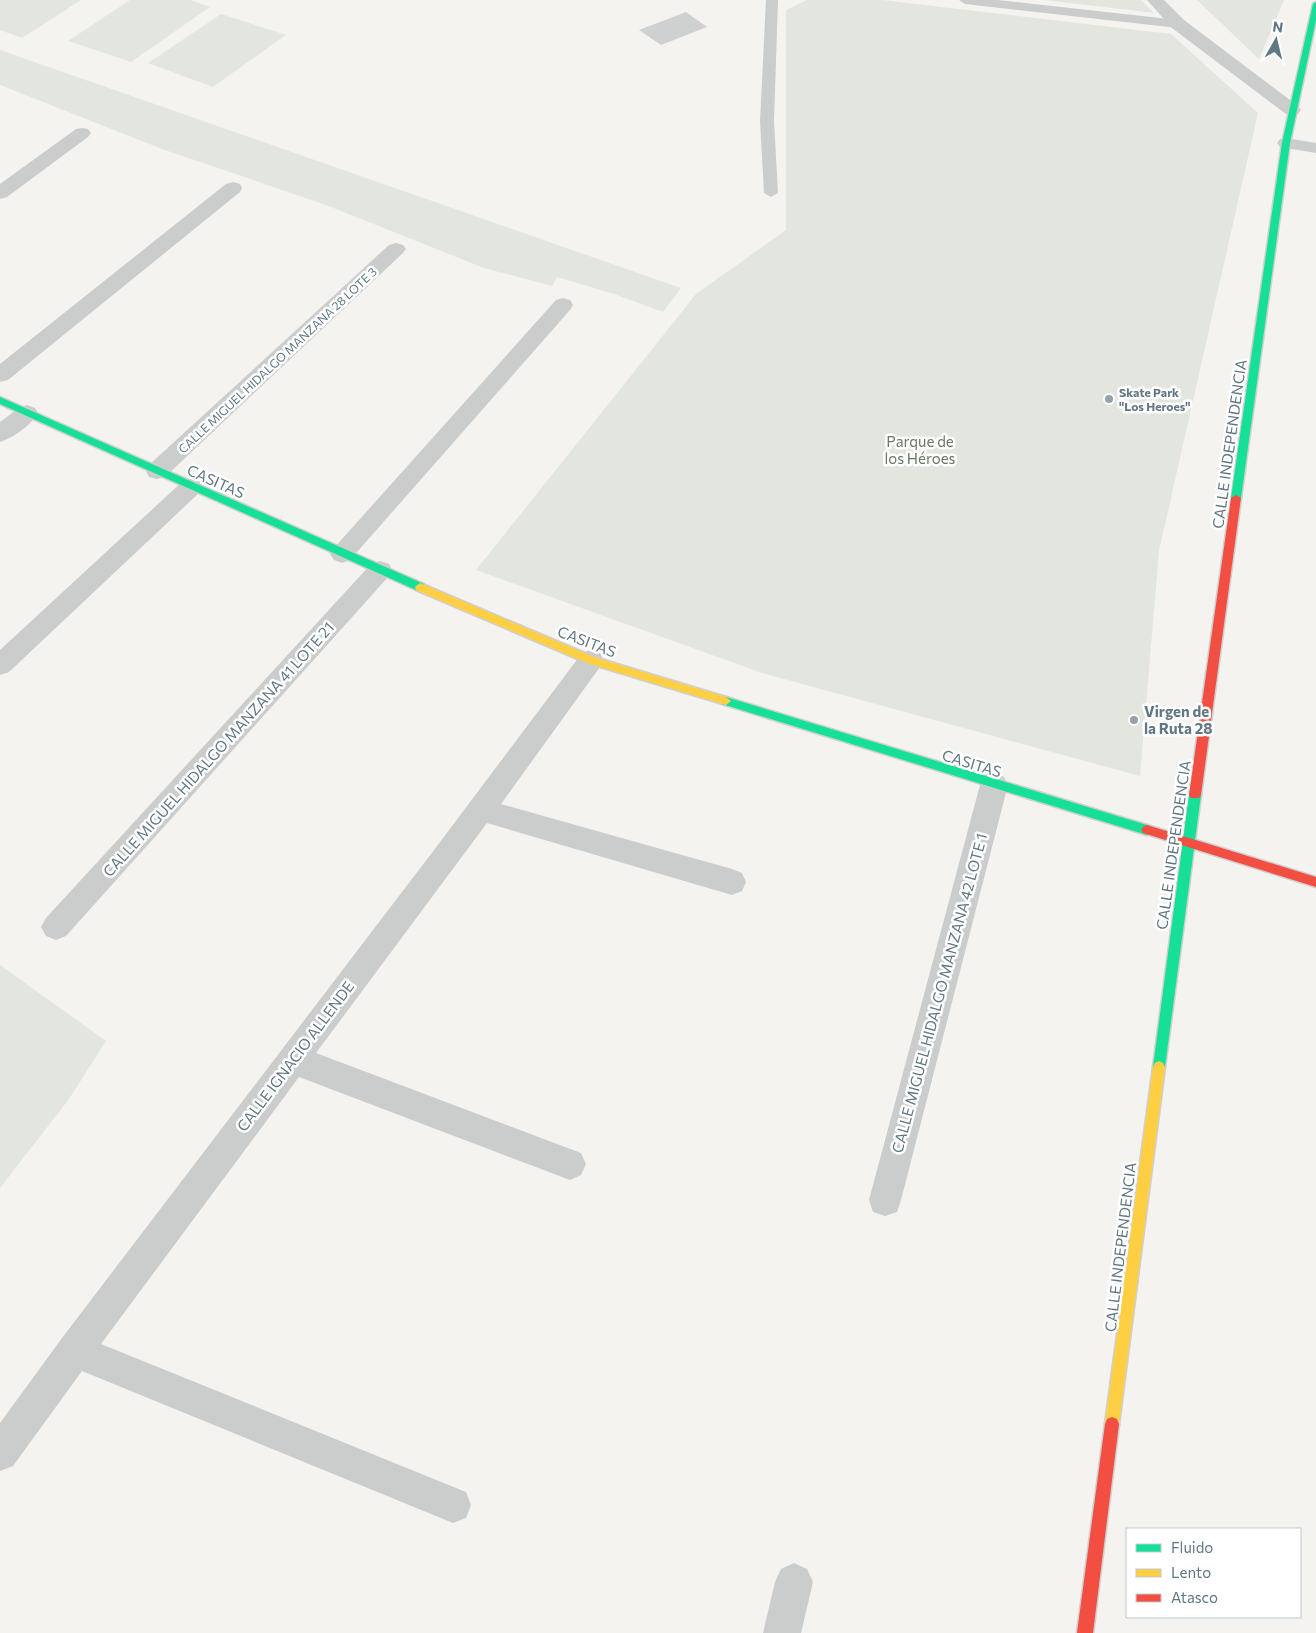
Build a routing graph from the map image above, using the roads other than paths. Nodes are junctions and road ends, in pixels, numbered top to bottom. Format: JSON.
{"nodes":[{"id":1,"x":772,"y":0,"type":"edge"},
{"id":2,"x":964,"y":0,"type":"edge"},
{"id":3,"x":1155,"y":0,"type":"edge"},
{"id":4,"x":1316,"y":4,"type":"edge"},
{"id":5,"x":1178,"y":24,"type":"junction"},
{"id":6,"x":1292,"y":110,"type":"junction"},
{"id":7,"x":82,"y":133,"type":"dead end"},
{"id":8,"x":1286,"y":143,"type":"junction"},
{"id":9,"x":1316,"y":148,"type":"edge"},
{"id":10,"x":233,"y":188,"type":"dead end"},
{"id":11,"x":0,"y":193,"type":"edge"},
{"id":12,"x":771,"y":194,"type":"dead end"},
{"id":13,"x":396,"y":249,"type":"dead end"},
{"id":14,"x":563,"y":305,"type":"dead end"},
{"id":15,"x":0,"y":374,"type":"edge"},
{"id":16,"x":0,"y":400,"type":"edge"},
{"id":17,"x":27,"y":413,"type":"junction"},
{"id":18,"x":0,"y":434,"type":"edge"},
{"id":19,"x":157,"y":471,"type":"junction"},
{"id":20,"x":191,"y":487,"type":"junction"},
{"id":21,"x":342,"y":554,"type":"junction"},
{"id":22,"x":380,"y":570,"type":"junction"},
{"id":23,"x":591,"y":660,"type":"junction"},
{"id":24,"x":0,"y":666,"type":"edge"},
{"id":25,"x":994,"y":785,"type":"junction"},
{"id":26,"x":482,"y":810,"type":"junction"},
{"id":27,"x":1188,"y":844,"type":"junction"},
{"id":28,"x":732,"y":882,"type":"dead end"},
{"id":29,"x":1316,"y":882,"type":"edge"},
{"id":30,"x":56,"y":927,"type":"dead end"},
{"id":31,"x":292,"y":1060,"type":"junction"},
{"id":32,"x":570,"y":1164,"type":"dead end"},
{"id":33,"x":884,"y":1200,"type":"dead end"},
{"id":34,"x":74,"y":1350,"type":"junction"},
{"id":35,"x":0,"y":1453,"type":"edge"},
{"id":36,"x":453,"y":1505,"type":"dead end"},
{"id":37,"x":794,"y":1582,"type":"dead end"},
{"id":38,"x":782,"y":1633,"type":"edge"},
{"id":39,"x":1085,"y":1633,"type":"edge"}],
"edges":[{"from":1,"to":12,"type":"lane"},
{"from":2,"to":5,"type":"lane"},
{"from":3,"to":5,"type":"street"},
{"from":4,"to":6,"type":"street","name":"CALLE INDEPENDENCIA"},
{"from":5,"to":6,"type":"street"},
{"from":6,"to":8,"type":"street","name":"CALLE INDEPENDENCIA"},
{"from":7,"to":11,"type":"street"},
{"from":8,"to":9,"type":"street"},
{"from":8,"to":27,"type":"street","name":"CALLE INDEPENDENCIA"},
{"from":10,"to":15,"type":"street"},
{"from":13,"to":19,"type":"street","name":"CALLE MIGUEL HIDALGO MANZANA 28 LOTE 3"},
{"from":14,"to":21,"type":"street"},
{"from":16,"to":17,"type":"street","name":"CASITAS"},
{"from":17,"to":18,"type":"street"},
{"from":17,"to":19,"type":"street","name":"CASITAS"},
{"from":19,"to":20,"type":"street","name":"CASITAS"},
{"from":20,"to":21,"type":"street","name":"CASITAS"},
{"from":20,"to":24,"type":"street"},
{"from":21,"to":22,"type":"street","name":"CASITAS"},
{"from":22,"to":23,"type":"street","name":"CASITAS"},
{"from":22,"to":30,"type":"street","name":"CALLE MIGUEL HIDALGO MANZANA 41 LOTE 21"},
{"from":23,"to":25,"type":"street","name":"CASITAS"},
{"from":23,"to":26,"type":"street","name":"CALLE IGNACIO ALLENDE"},
{"from":25,"to":27,"type":"street","name":"CASITAS"},
{"from":25,"to":33,"type":"street","name":"CALLE MIGUEL HIDALGO MANZANA 42 LOTE 1"},
{"from":26,"to":28,"type":"street"},
{"from":26,"to":31,"type":"street","name":"CALLE IGNACIO ALLENDE"},
{"from":27,"to":29,"type":"street","name":"CASITAS"},
{"from":27,"to":39,"type":"street","name":"CALLE INDEPENDENCIA"},
{"from":31,"to":32,"type":"street"},
{"from":31,"to":34,"type":"street","name":"CALLE IGNACIO ALLENDE"},
{"from":34,"to":35,"type":"street","name":"CALLE IGNACIO ALLENDE"},
{"from":34,"to":36,"type":"street"},
{"from":37,"to":38,"type":"street"}]}
